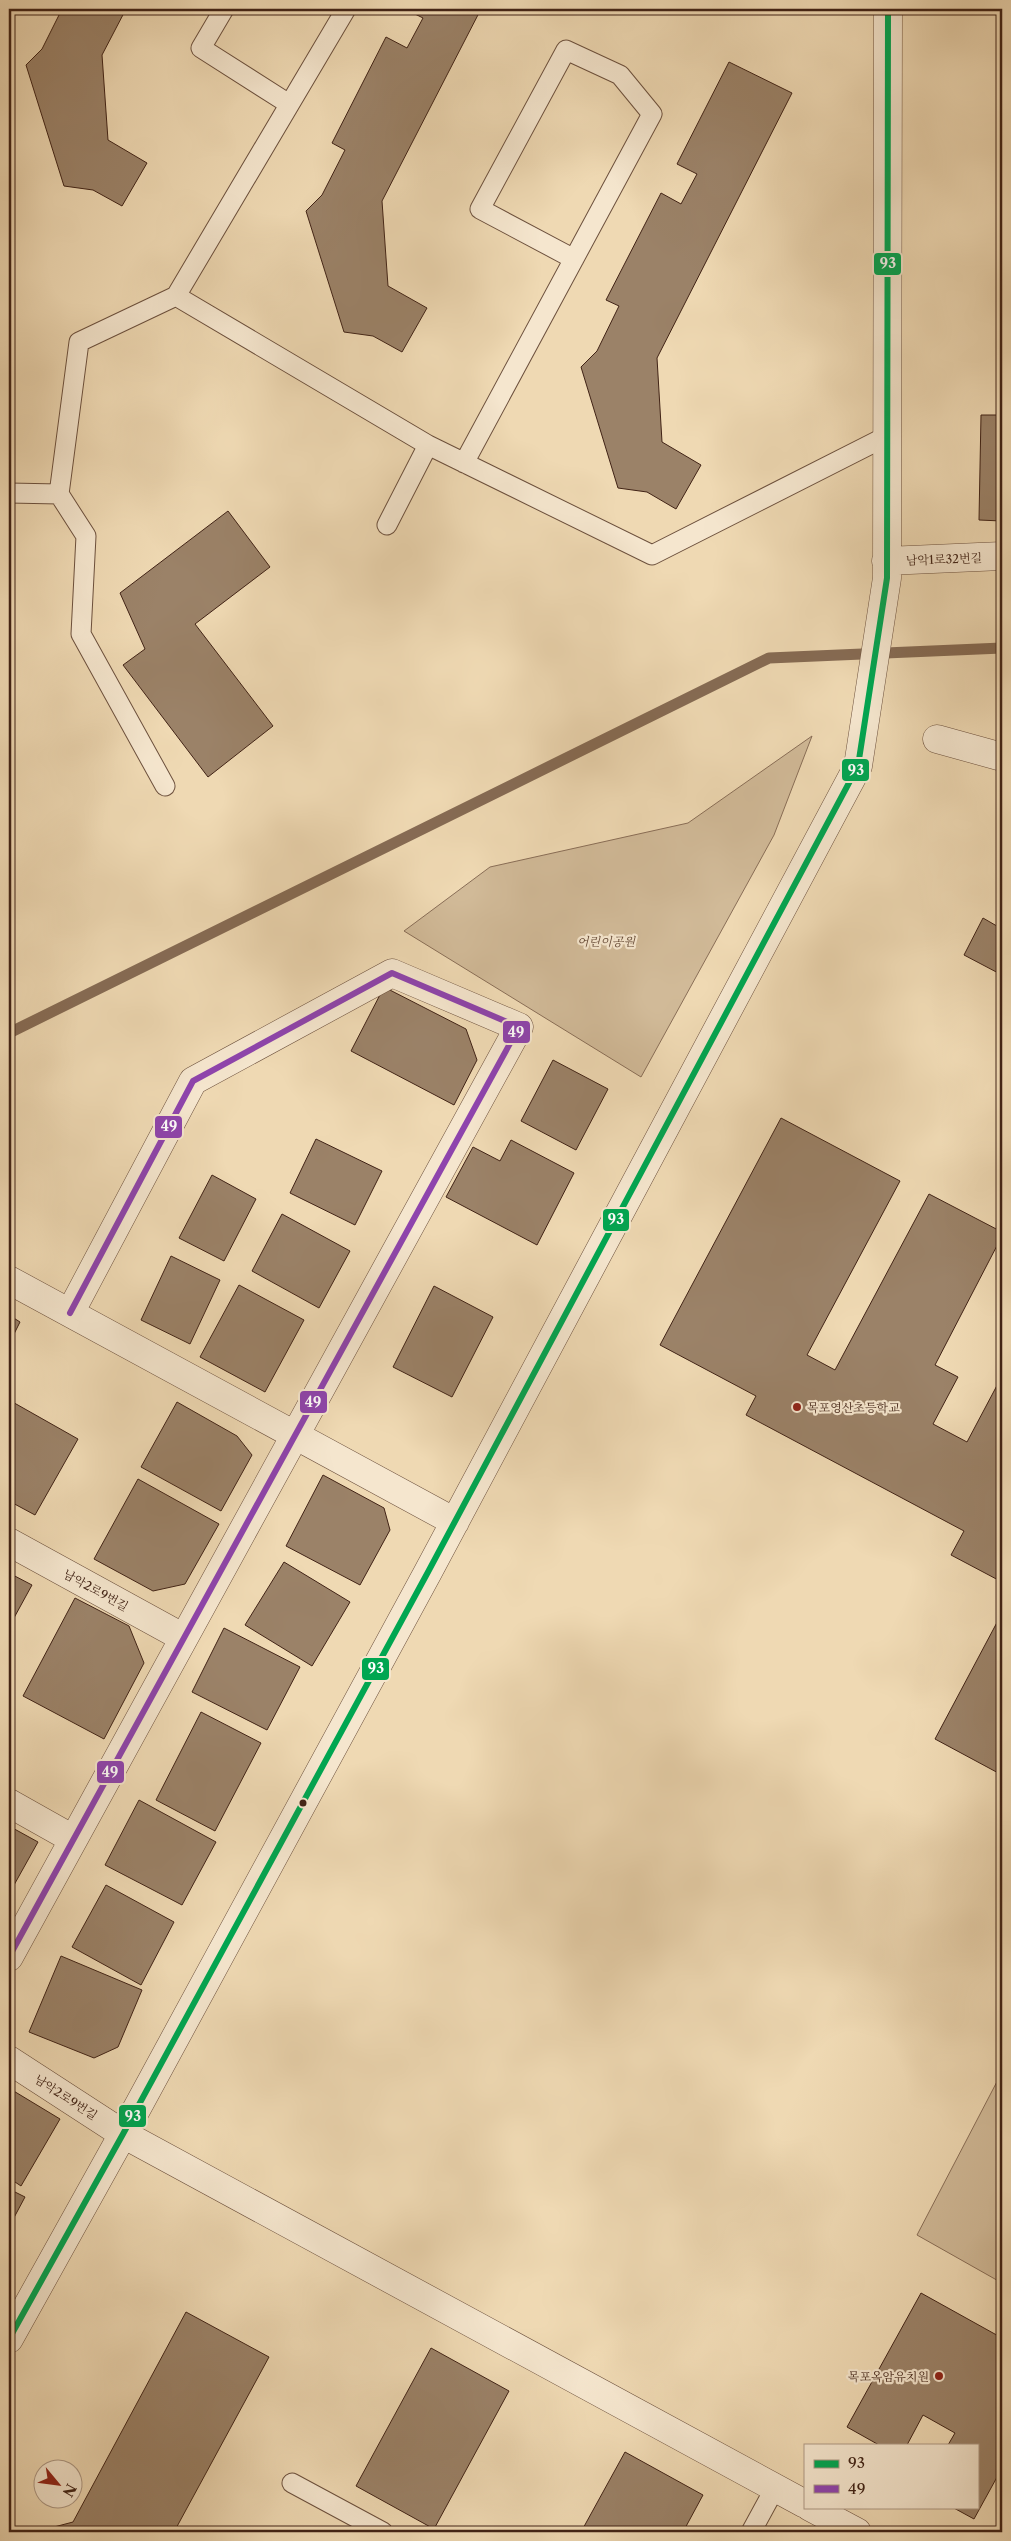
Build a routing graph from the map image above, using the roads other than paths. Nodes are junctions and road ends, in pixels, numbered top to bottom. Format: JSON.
{"nodes":[{"id":1,"x":224,"y":9,"type":"edge"},
{"id":2,"x":346,"y":9,"type":"edge"},
{"id":3,"x":888,"y":9,"type":"edge"},
{"id":4,"x":290,"y":104,"type":"junction"},
{"id":5,"x":574,"y":259,"type":"junction"},
{"id":6,"x":176,"y":296,"type":"junction"},
{"id":7,"x":887,"y":436,"type":"junction"},
{"id":8,"x":428,"y":445,"type":"junction"},
{"id":9,"x":464,"y":463,"type":"junction"},
{"id":10,"x":9,"y":493,"type":"edge"},
{"id":11,"x":59,"y":494,"type":"junction"},
{"id":12,"x":388,"y":525,"type":"dead end"},
{"id":13,"x":1002,"y":556,"type":"edge"},
{"id":14,"x":886,"y":570,"type":"junction"},
{"id":15,"x":937,"y":739,"type":"dead end"},
{"id":16,"x":1002,"y":757,"type":"edge"},
{"id":17,"x":165,"y":786,"type":"dead end"},
{"id":18,"x":9,"y":1280,"type":"edge"},
{"id":19,"x":70,"y":1314,"type":"junction"},
{"id":20,"x":295,"y":1435,"type":"junction"},
{"id":21,"x":455,"y":1522,"type":"junction"},
{"id":22,"x":9,"y":1542,"type":"edge"},
{"id":23,"x":184,"y":1638,"type":"junction"},
{"id":24,"x":9,"y":1803,"type":"edge"},
{"id":25,"x":73,"y":1839,"type":"junction"},
{"id":26,"x":9,"y":1957,"type":"edge"},
{"id":27,"x":9,"y":2060,"type":"edge"},
{"id":28,"x":123,"y":2134,"type":"junction"},
{"id":29,"x":9,"y":2339,"type":"edge"},
{"id":30,"x":292,"y":2483,"type":"dead end"},
{"id":31,"x":775,"y":2488,"type":"junction"},
{"id":32,"x":804,"y":2503,"type":"edge"},
{"id":33,"x":812,"y":2508,"type":"edge"},
{"id":34,"x":383,"y":2532,"type":"edge"},
{"id":35,"x":751,"y":2532,"type":"edge"},
{"id":36,"x":857,"y":2532,"type":"edge"}],
"edges":[{"from":1,"to":4,"type":"lane"},
{"from":2,"to":4,"type":"lane"},
{"from":3,"to":7,"type":"street"},
{"from":4,"to":6,"type":"lane"},
{"from":5,"to":5,"type":"lane"},
{"from":5,"to":9,"type":"lane"},
{"from":6,"to":8,"type":"lane"},
{"from":6,"to":11,"type":"lane"},
{"from":7,"to":9,"type":"lane"},
{"from":7,"to":14,"type":"street"},
{"from":8,"to":9,"type":"lane"},
{"from":8,"to":12,"type":"lane"},
{"from":10,"to":11,"type":"lane"},
{"from":11,"to":17,"type":"lane"},
{"from":13,"to":14,"type":"street","name":"남악1로32번길"},
{"from":14,"to":21,"type":"street"},
{"from":15,"to":16,"type":"street"},
{"from":18,"to":19,"type":"street"},
{"from":19,"to":20,"type":"street"},
{"from":19,"to":20,"type":"street"},
{"from":20,"to":21,"type":"street"},
{"from":20,"to":23,"type":"street"},
{"from":21,"to":28,"type":"street"},
{"from":22,"to":23,"type":"street","name":"남악2로9번길"},
{"from":23,"to":25,"type":"street"},
{"from":24,"to":25,"type":"street"},
{"from":25,"to":26,"type":"street"},
{"from":27,"to":28,"type":"street","name":"남악2로9번길"},
{"from":28,"to":29,"type":"street"},
{"from":28,"to":31,"type":"street","name":"남악2로9번길"},
{"from":30,"to":34,"type":"lane"},
{"from":31,"to":32,"type":"street","name":"남악2로9번길"},
{"from":31,"to":35,"type":"lane"},
{"from":33,"to":36,"type":"street"}]}
